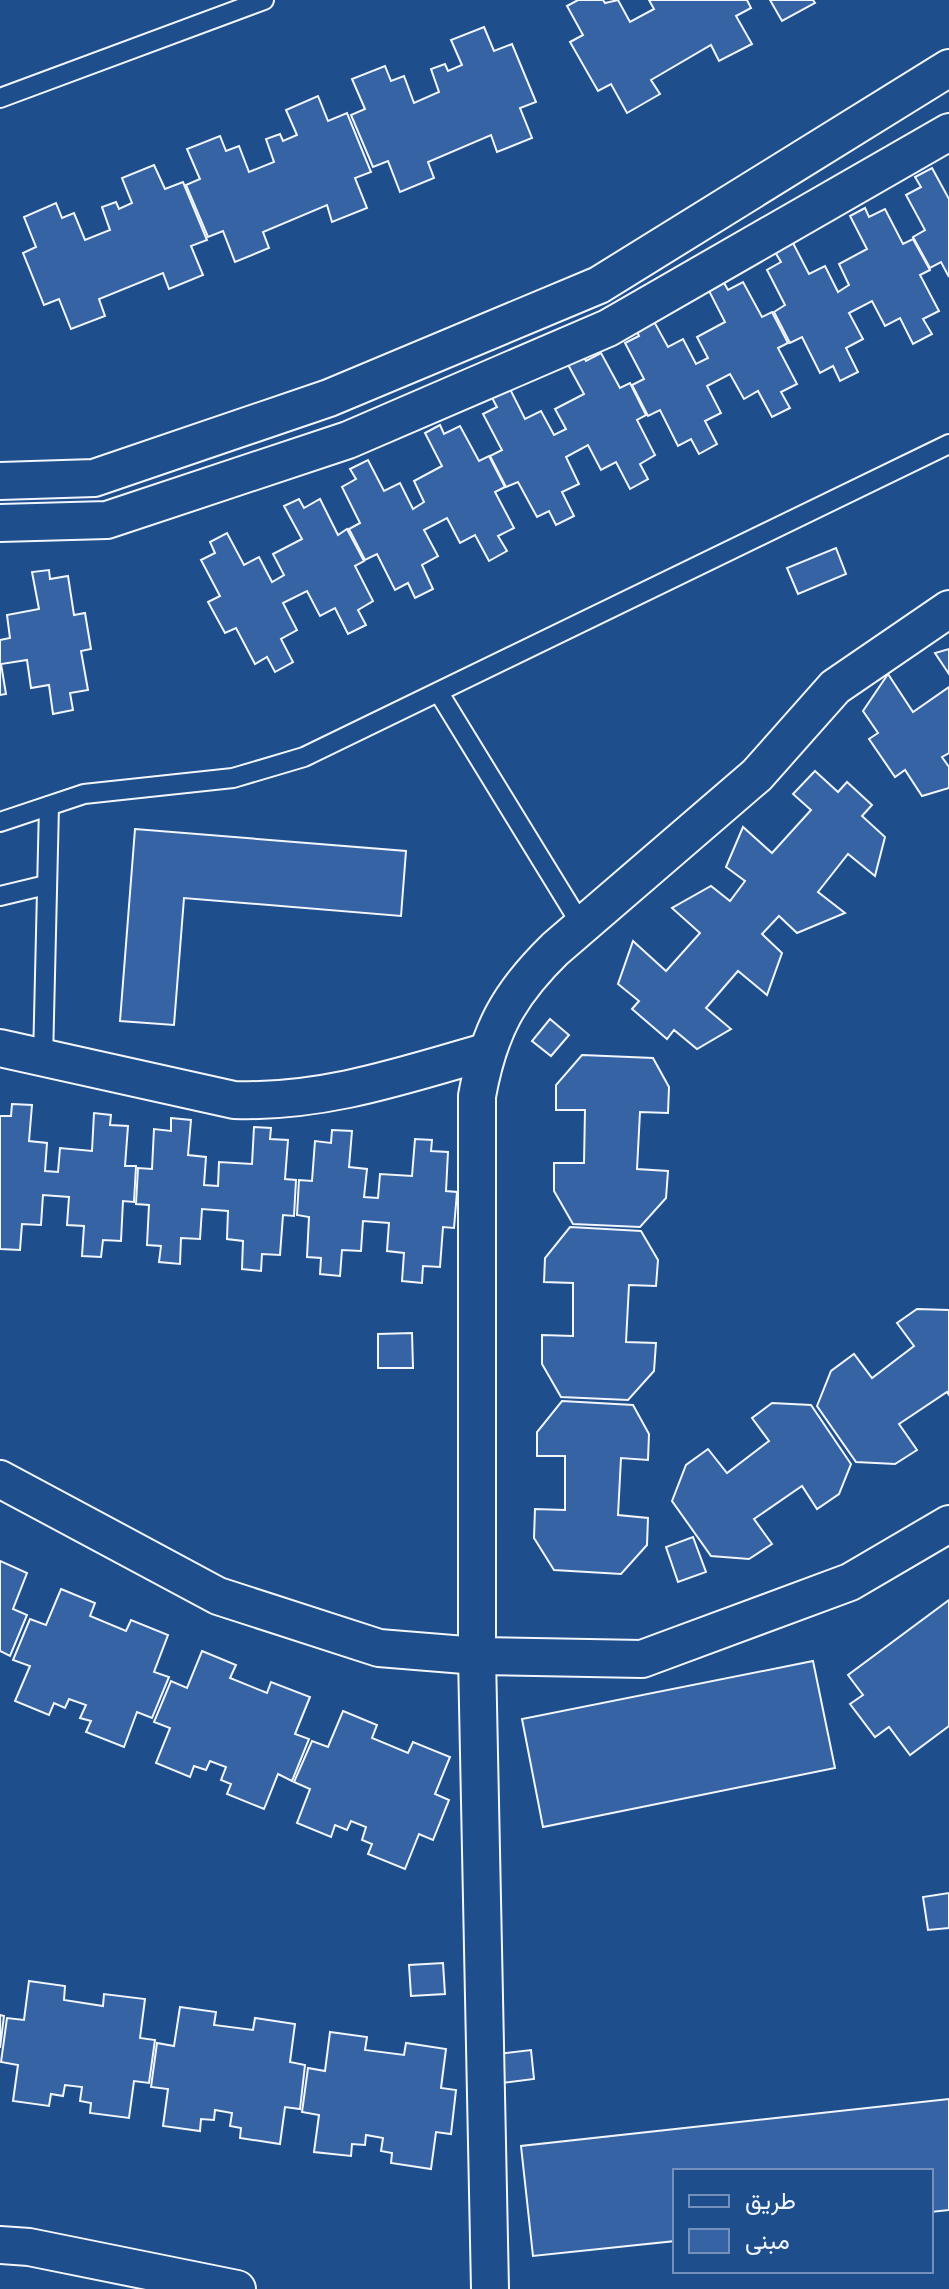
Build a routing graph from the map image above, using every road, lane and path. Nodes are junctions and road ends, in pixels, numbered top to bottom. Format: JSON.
{"nodes":[{"id":1,"x":264,"y":0,"type":"edge"},
{"id":2,"x":949,"y":68,"type":"edge"},
{"id":3,"x":0,"y":98,"type":"edge"},
{"id":4,"x":949,"y":132,"type":"edge"},
{"id":5,"x":949,"y":444,"type":"edge"},
{"id":6,"x":0,"y":481,"type":"edge"},
{"id":7,"x":0,"y":523,"type":"edge"},
{"id":8,"x":949,"y":609,"type":"edge"},
{"id":9,"x":439,"y":693,"type":"junction"},
{"id":10,"x":49,"y":806,"type":"junction"},
{"id":11,"x":0,"y":822,"type":"edge"},
{"id":12,"x":46,"y":885,"type":"junction"},
{"id":13,"x":0,"y":896,"type":"edge"},
{"id":14,"x":582,"y":926,"type":"junction"},
{"id":15,"x":0,"y":1048,"type":"edge"},
{"id":16,"x":485,"y":1052,"type":"junction"},
{"id":17,"x":43,"y":1060,"type":"junction"},
{"id":18,"x":0,"y":1479,"type":"edge"},
{"id":19,"x":949,"y":1524,"type":"edge"},
{"id":20,"x":477,"y":1656,"type":"junction"},
{"id":21,"x":0,"y":2245,"type":"edge"},
{"id":22,"x":237,"y":2289,"type":"edge"},
{"id":23,"x":490,"y":2289,"type":"edge"}],
"edges":[{"from":1,"to":3,"type":"lane"},
{"from":2,"to":6,"type":"street"},
{"from":4,"to":7,"type":"street"},
{"from":5,"to":9,"type":"lane"},
{"from":8,"to":14,"type":"street"},
{"from":9,"to":10,"type":"lane"},
{"from":9,"to":14,"type":"lane"},
{"from":10,"to":11,"type":"lane"},
{"from":10,"to":12,"type":"lane"},
{"from":12,"to":13,"type":"lane"},
{"from":12,"to":17,"type":"lane"},
{"from":14,"to":16,"type":"street"},
{"from":15,"to":17,"type":"street"},
{"from":16,"to":17,"type":"street"},
{"from":16,"to":20,"type":"street"},
{"from":18,"to":20,"type":"street"},
{"from":19,"to":20,"type":"street"},
{"from":20,"to":23,"type":"street"},
{"from":21,"to":22,"type":"street"}]}
